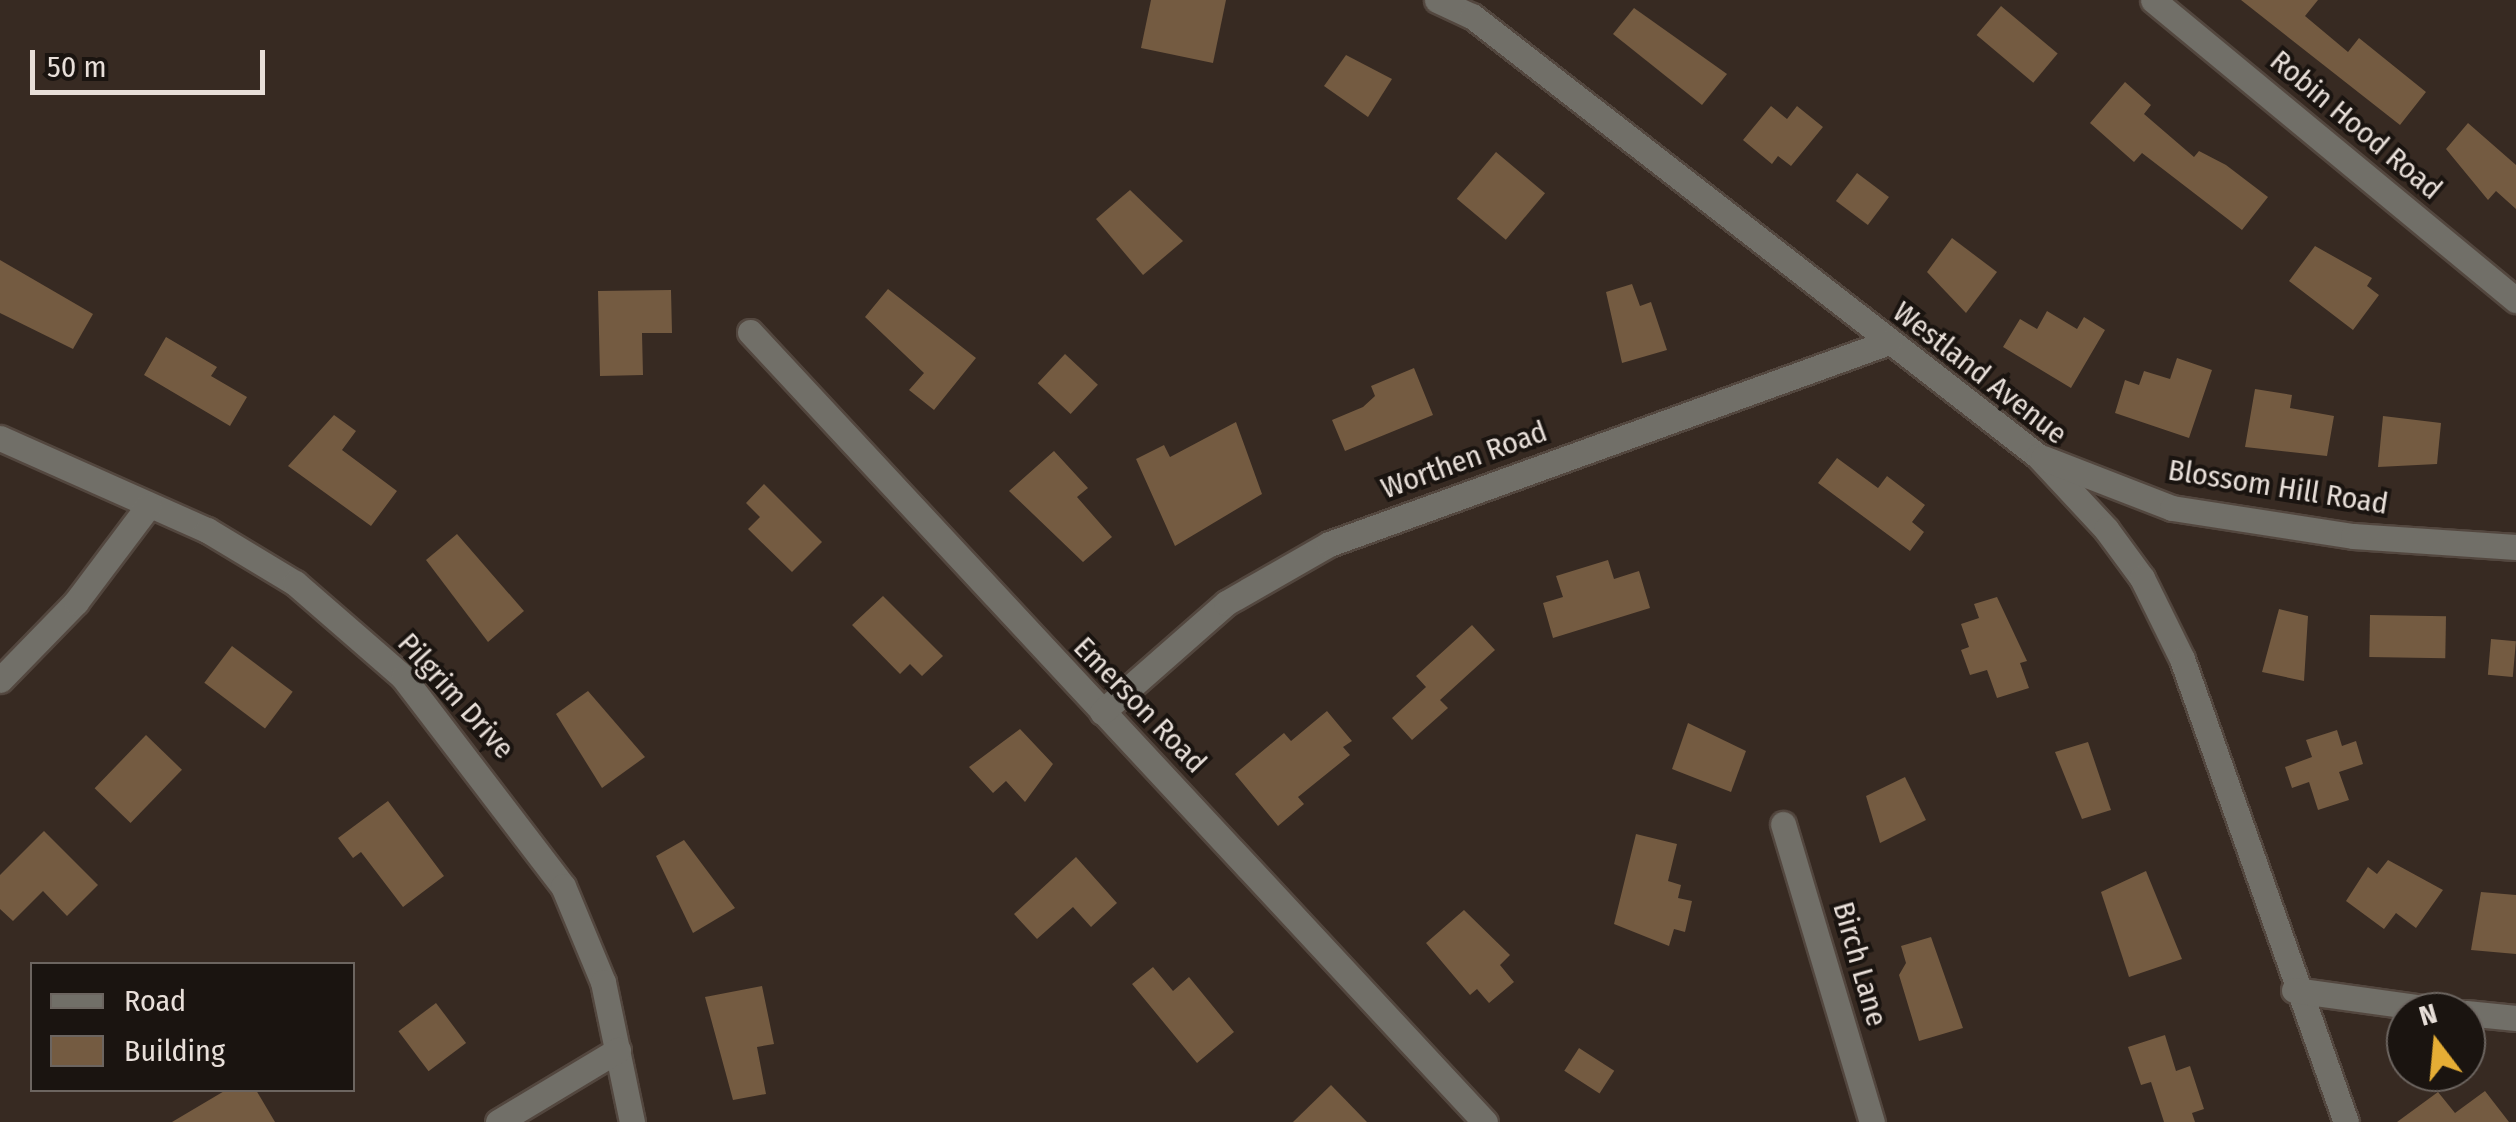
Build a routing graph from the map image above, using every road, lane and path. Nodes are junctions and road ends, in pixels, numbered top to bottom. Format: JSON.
{"nodes":[{"id":1,"x":1436,"y":0,"type":"edge"},
{"id":2,"x":2153,"y":0,"type":"edge"},
{"id":3,"x":2516,"y":300,"type":"edge"},
{"id":4,"x":750,"y":332,"type":"dead end"},
{"id":5,"x":1888,"y":342,"type":"junction"},
{"id":6,"x":0,"y":438,"type":"edge"},
{"id":7,"x":2038,"y":456,"type":"junction"},
{"id":8,"x":150,"y":505,"type":"junction"},
{"id":9,"x":2516,"y":548,"type":"edge"},
{"id":10,"x":0,"y":680,"type":"edge"},
{"id":11,"x":1102,"y":712,"type":"junction"},
{"id":12,"x":1783,"y":824,"type":"dead end"},
{"id":13,"x":2294,"y":990,"type":"junction"},
{"id":14,"x":2386,"y":1003,"type":"edge"},
{"id":15,"x":2486,"y":1015,"type":"edge"},
{"id":16,"x":2516,"y":1018,"type":"edge"},
{"id":17,"x":618,"y":1050,"type":"junction"},
{"id":18,"x":498,"y":1122,"type":"edge"},
{"id":19,"x":632,"y":1122,"type":"edge"},
{"id":20,"x":1485,"y":1122,"type":"edge"},
{"id":21,"x":1872,"y":1122,"type":"edge"},
{"id":22,"x":2346,"y":1122,"type":"edge"}],
"edges":[{"from":1,"to":5,"type":"street","name":"Westland Avenue"},
{"from":2,"to":3,"type":"street","name":"Robin Hood Road"},
{"from":4,"to":11,"type":"street","name":"Emerson Road"},
{"from":5,"to":7,"type":"street","name":"Westland Avenue"},
{"from":5,"to":11,"type":"street","name":"Worthen Road"},
{"from":6,"to":8,"type":"street","name":"Pilgrim Drive"},
{"from":7,"to":9,"type":"street","name":"Blossom Hill Road"},
{"from":7,"to":13,"type":"street","name":"Westland Avenue"},
{"from":8,"to":10,"type":"street"},
{"from":8,"to":17,"type":"street","name":"Pilgrim Drive"},
{"from":11,"to":20,"type":"street","name":"Emerson Road"},
{"from":12,"to":21,"type":"street","name":"Birch Lane"},
{"from":13,"to":14,"type":"street"},
{"from":13,"to":22,"type":"street","name":"Westland Avenue"},
{"from":15,"to":16,"type":"street"},
{"from":17,"to":18,"type":"street"},
{"from":17,"to":19,"type":"street","name":"Pilgrim Drive"}]}
